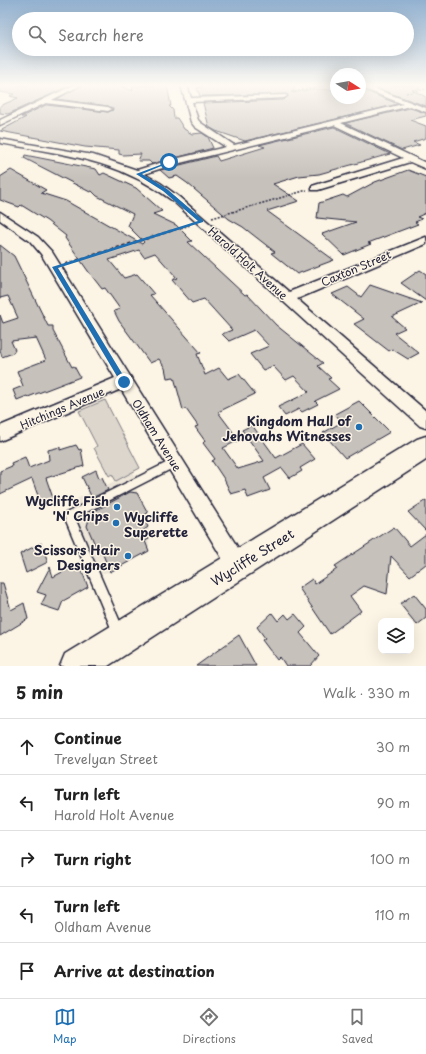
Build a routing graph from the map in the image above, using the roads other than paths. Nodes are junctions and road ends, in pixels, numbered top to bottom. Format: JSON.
{"nodes":[{"id":1,"x":14,"y":116,"type":"edge"},
{"id":2,"x":193,"y":116,"type":"edge"},
{"id":3,"x":363,"y":116,"type":"edge"},
{"id":4,"x":0,"y":123,"type":"edge"},
{"id":5,"x":335,"y":123,"type":"junction"},
{"id":6,"x":0,"y":141,"type":"edge"},
{"id":7,"x":233,"y":148,"type":"junction"},
{"id":8,"x":410,"y":159,"type":"junction"},
{"id":9,"x":426,"y":166,"type":"edge"},
{"id":10,"x":138,"y":174,"type":"junction"},
{"id":11,"x":315,"y":188,"type":"road end"},
{"id":12,"x":0,"y":215,"type":"edge"},
{"id":13,"x":426,"y":240,"type":"edge"},
{"id":14,"x":287,"y":298,"type":"junction"},
{"id":15,"x":124,"y":382,"type":"junction"},
{"id":16,"x":426,"y":421,"type":"edge"},
{"id":17,"x":0,"y":434,"type":"edge"},
{"id":18,"x":426,"y":447,"type":"edge"},
{"id":19,"x":174,"y":463,"type":"junction"},
{"id":20,"x":238,"y":566,"type":"junction"},
{"id":21,"x":121,"y":639,"type":"junction"},
{"id":22,"x":77,"y":666,"type":"edge"}],
"edges":[{"from":1,"to":4,"type":"street"},
{"from":2,"to":7,"type":"street"},
{"from":3,"to":5,"type":"street"},
{"from":5,"to":7,"type":"street"},
{"from":5,"to":8,"type":"street"},
{"from":6,"to":10,"type":"street","name":"Harold Holt Avenue"},
{"from":7,"to":10,"type":"street"},
{"from":8,"to":9,"type":"street"},
{"from":8,"to":11,"type":"street"},
{"from":10,"to":14,"type":"street","name":"Harold Holt Avenue"},
{"from":12,"to":15,"type":"street","name":"Oldham Avenue"},
{"from":13,"to":14,"type":"street","name":"Caxton Street"},
{"from":14,"to":16,"type":"street","name":"Harold Holt Avenue"},
{"from":15,"to":17,"type":"street","name":"Hitchings Avenue"},
{"from":15,"to":19,"type":"street","name":"Oldham Avenue"},
{"from":18,"to":20,"type":"street","name":"Wycliffe Street"},
{"from":19,"to":20,"type":"street","name":"Oldham Avenue"},
{"from":19,"to":21,"type":"lane"},
{"from":20,"to":21,"type":"street","name":"Wycliffe Street"},
{"from":21,"to":22,"type":"street","name":"Wycliffe Street"}]}
